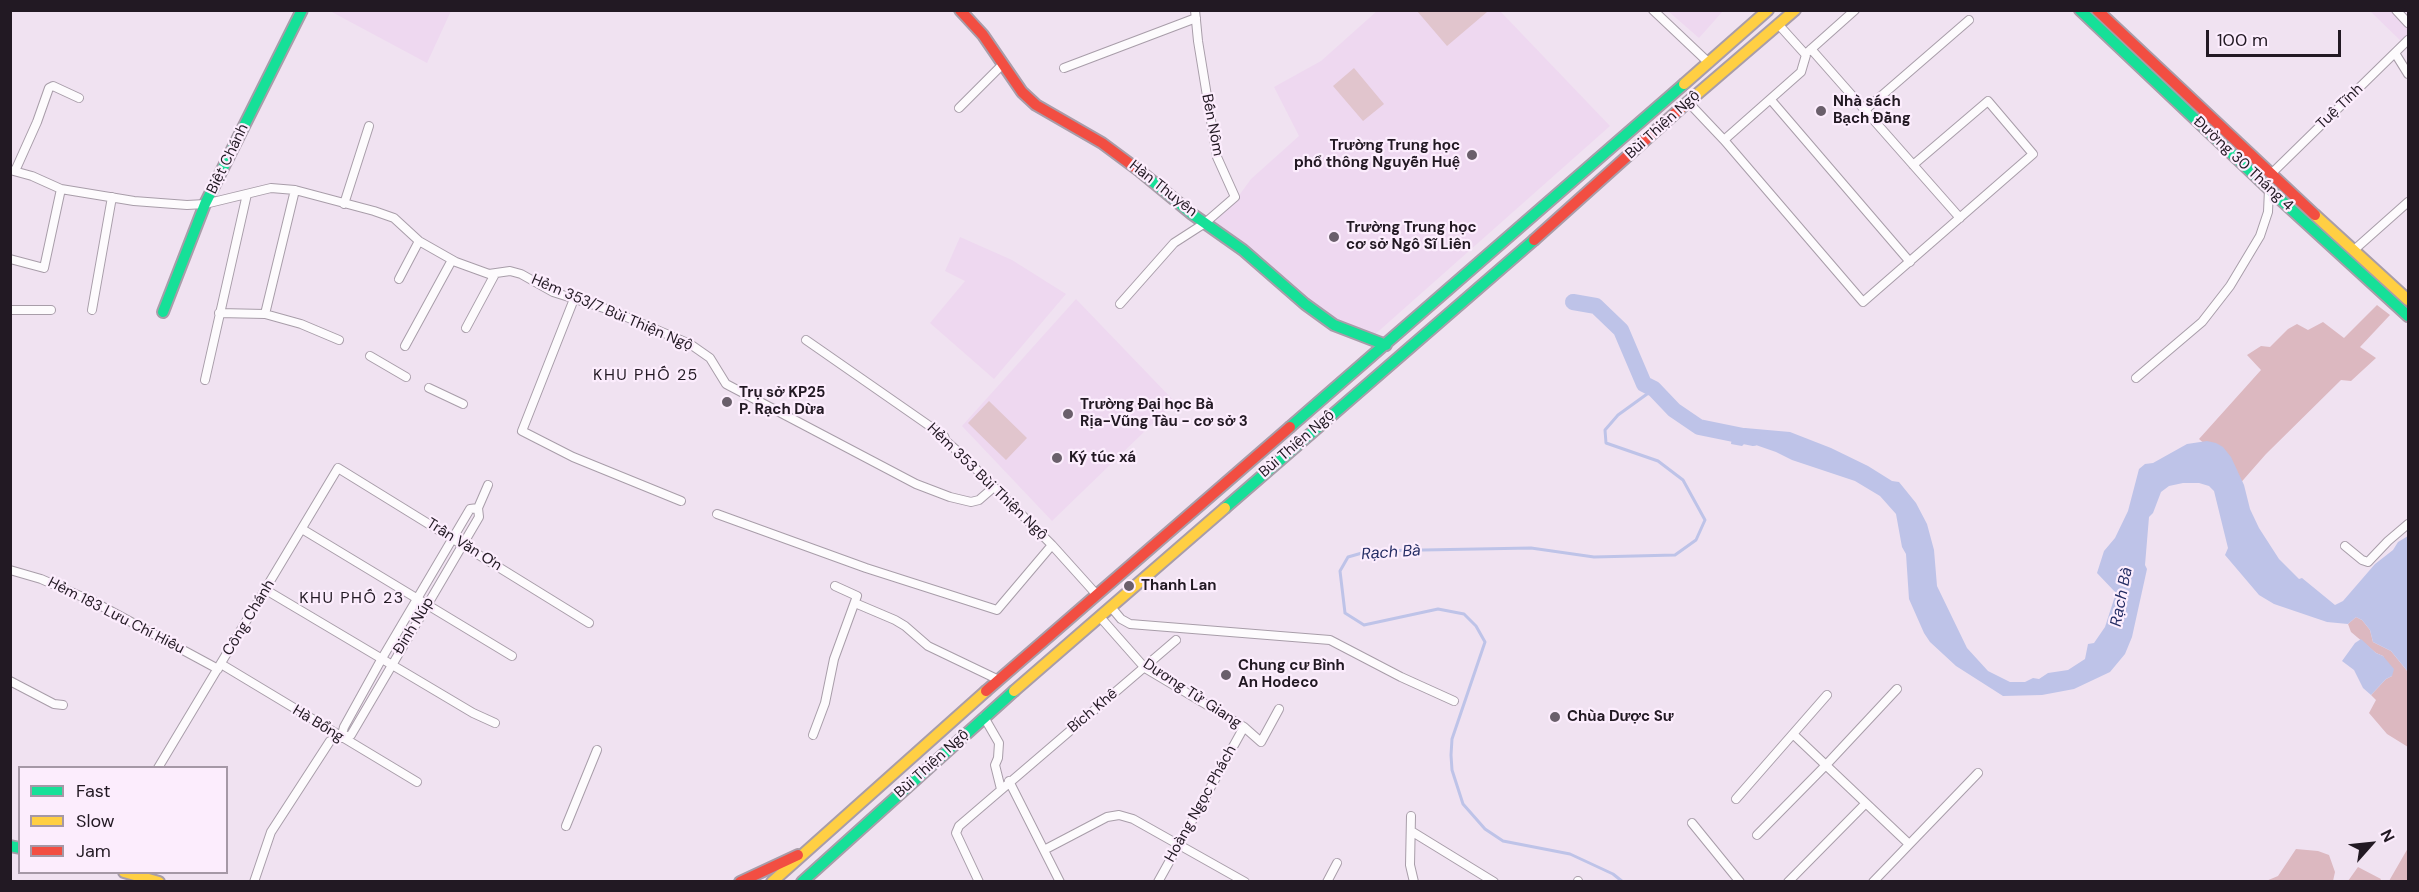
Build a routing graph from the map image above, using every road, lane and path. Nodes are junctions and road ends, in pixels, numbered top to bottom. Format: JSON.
{"nodes":[{"id":1,"x":302,"y":10,"type":"edge"},
{"id":2,"x":960,"y":10,"type":"edge"},
{"id":3,"x":1653,"y":10,"type":"edge"},
{"id":4,"x":1796,"y":10,"type":"edge"},
{"id":5,"x":1855,"y":10,"type":"edge"},
{"id":6,"x":2097,"y":10,"type":"edge"},
{"id":7,"x":2396,"y":10,"type":"edge"},
{"id":8,"x":1768,"y":11,"type":"edge"},
{"id":9,"x":2083,"y":12,"type":"edge"},
{"id":10,"x":1196,"y":14,"type":"edge"},
{"id":11,"x":1969,"y":20,"type":"dead end"},
{"id":12,"x":2409,"y":22,"type":"edge"},
{"id":13,"x":1778,"y":24,"type":"junction"},
{"id":14,"x":2409,"y":40,"type":"edge"},
{"id":15,"x":1808,"y":52,"type":"junction"},
{"id":16,"x":2395,"y":53,"type":"junction"},
{"id":17,"x":1709,"y":63,"type":"junction"},
{"id":18,"x":1002,"y":65,"type":"junction"},
{"id":19,"x":1064,"y":68,"type":"dead end"},
{"id":20,"x":2409,"y":74,"type":"edge"},
{"id":21,"x":78,"y":98,"type":"dead end"},
{"id":22,"x":1771,"y":100,"type":"junction"},
{"id":23,"x":1688,"y":102,"type":"junction"},
{"id":24,"x":959,"y":108,"type":"dead end"},
{"id":25,"x":1865,"y":111,"type":"junction"},
{"id":26,"x":369,"y":126,"type":"dead end"},
{"id":27,"x":1724,"y":140,"type":"junction"},
{"id":28,"x":1913,"y":165,"type":"junction"},
{"id":29,"x":13,"y":170,"type":"edge"},
{"id":30,"x":2271,"y":174,"type":"junction"},
{"id":31,"x":2265,"y":186,"type":"junction"},
{"id":32,"x":61,"y":189,"type":"junction"},
{"id":33,"x":295,"y":190,"type":"junction"},
{"id":34,"x":2289,"y":192,"type":"junction"},
{"id":35,"x":247,"y":194,"type":"junction"},
{"id":36,"x":112,"y":197,"type":"junction"},
{"id":37,"x":2281,"y":200,"type":"junction"},
{"id":38,"x":2409,"y":202,"type":"edge"},
{"id":39,"x":205,"y":204,"type":"junction"},
{"id":40,"x":344,"y":204,"type":"junction"},
{"id":41,"x":1537,"y":210,"type":"junction"},
{"id":42,"x":1960,"y":218,"type":"junction"},
{"id":43,"x":1205,"y":223,"type":"junction"},
{"id":44,"x":1551,"y":225,"type":"junction"},
{"id":45,"x":419,"y":241,"type":"junction"},
{"id":46,"x":2354,"y":250,"type":"junction"},
{"id":47,"x":10,"y":259,"type":"edge"},
{"id":48,"x":452,"y":260,"type":"junction"},
{"id":49,"x":1910,"y":262,"type":"junction"},
{"id":50,"x":2368,"y":264,"type":"junction"},
{"id":51,"x":2360,"y":273,"type":"junction"},
{"id":52,"x":495,"y":274,"type":"junction"},
{"id":53,"x":399,"y":279,"type":"dead end"},
{"id":54,"x":573,"y":299,"type":"junction"},
{"id":55,"x":2409,"y":300,"type":"edge"},
{"id":56,"x":1120,"y":304,"type":"dead end"},
{"id":57,"x":11,"y":310,"type":"edge"},
{"id":58,"x":51,"y":310,"type":"dead end"},
{"id":59,"x":92,"y":310,"type":"dead end"},
{"id":60,"x":163,"y":312,"type":"dead end"},
{"id":61,"x":219,"y":313,"type":"junction"},
{"id":62,"x":265,"y":314,"type":"junction"},
{"id":63,"x":2409,"y":315,"type":"edge"},
{"id":64,"x":466,"y":328,"type":"dead end"},
{"id":65,"x":339,"y":340,"type":"dead end"},
{"id":66,"x":806,"y":340,"type":"dead end"},
{"id":67,"x":1386,"y":345,"type":"junction"},
{"id":68,"x":405,"y":346,"type":"dead end"},
{"id":69,"x":370,"y":356,"type":"dead end"},
{"id":70,"x":1350,"y":375,"type":"junction"},
{"id":71,"x":406,"y":377,"type":"dead end"},
{"id":72,"x":2136,"y":378,"type":"dead end"},
{"id":73,"x":205,"y":380,"type":"dead end"},
{"id":74,"x":429,"y":388,"type":"dead end"},
{"id":75,"x":1362,"y":388,"type":"junction"},
{"id":76,"x":464,"y":404,"type":"dead end"},
{"id":77,"x":338,"y":468,"type":"joint"},
{"id":78,"x":488,"y":485,"type":"dead end"},
{"id":79,"x":994,"y":487,"type":"junction"},
{"id":80,"x":681,"y":501,"type":"dead end"},
{"id":81,"x":478,"y":508,"type":"junction"},
{"id":82,"x":717,"y":514,"type":"dead end"},
{"id":83,"x":2409,"y":524,"type":"edge"},
{"id":84,"x":302,"y":529,"type":"junction"},
{"id":85,"x":453,"y":539,"type":"junction"},
{"id":86,"x":463,"y":545,"type":"junction"},
{"id":87,"x":1052,"y":545,"type":"junction"},
{"id":88,"x":2345,"y":546,"type":"dead end"},
{"id":89,"x":10,"y":570,"type":"edge"},
{"id":90,"x":835,"y":586,"type":"dead end"},
{"id":91,"x":266,"y":590,"type":"junction"},
{"id":92,"x":1097,"y":595,"type":"junction"},
{"id":93,"x":417,"y":600,"type":"junction"},
{"id":94,"x":855,"y":603,"type":"junction"},
{"id":95,"x":1088,"y":604,"type":"junction"},
{"id":96,"x":427,"y":605,"type":"junction"},
{"id":97,"x":1110,"y":607,"type":"junction"},
{"id":98,"x":1100,"y":617,"type":"junction"},
{"id":99,"x":590,"y":623,"type":"dead end"},
{"id":100,"x":1176,"y":640,"type":"dead end"},
{"id":101,"x":512,"y":656,"type":"dead end"},
{"id":102,"x":381,"y":660,"type":"junction"},
{"id":103,"x":391,"y":664,"type":"junction"},
{"id":104,"x":219,"y":667,"type":"junction"},
{"id":105,"x":1145,"y":668,"type":"junction"},
{"id":106,"x":999,"y":680,"type":"junction"},
{"id":107,"x":10,"y":681,"type":"edge"},
{"id":108,"x":1897,"y":689,"type":"dead end"},
{"id":109,"x":1827,"y":695,"type":"dead end"},
{"id":110,"x":1454,"y":701,"type":"dead end"},
{"id":111,"x":63,"y":705,"type":"dead end"},
{"id":112,"x":1279,"y":709,"type":"dead end"},
{"id":113,"x":984,"y":717,"type":"junction"},
{"id":114,"x":495,"y":723,"type":"dead end"},
{"id":115,"x":1244,"y":727,"type":"junction"},
{"id":116,"x":1793,"y":734,"type":"junction"},
{"id":117,"x":813,"y":735,"type":"dead end"},
{"id":118,"x":341,"y":738,"type":"junction"},
{"id":119,"x":597,"y":750,"type":"dead end"},
{"id":120,"x":1826,"y":765,"type":"junction"},
{"id":121,"x":159,"y":766,"type":"edge"},
{"id":122,"x":1978,"y":773,"type":"dead end"},
{"id":123,"x":417,"y":782,"type":"dead end"},
{"id":124,"x":1009,"y":782,"type":"junction"},
{"id":125,"x":1001,"y":789,"type":"junction"},
{"id":126,"x":1736,"y":799,"type":"dead end"},
{"id":127,"x":1866,"y":803,"type":"junction"},
{"id":128,"x":1411,"y":816,"type":"dead end"},
{"id":129,"x":1692,"y":823,"type":"dead end"},
{"id":130,"x":566,"y":826,"type":"dead end"},
{"id":131,"x":1411,"y":831,"type":"junction"},
{"id":132,"x":1756,"y":835,"type":"dead end"},
{"id":133,"x":1909,"y":844,"type":"junction"},
{"id":134,"x":1178,"y":845,"type":"junction"},
{"id":135,"x":809,"y":850,"type":"junction"},
{"id":136,"x":1044,"y":850,"type":"junction"},
{"id":137,"x":1337,"y":863,"type":"dead end"},
{"id":138,"x":128,"y":874,"type":"edge"},
{"id":139,"x":806,"y":880,"type":"edge"},
{"id":140,"x":1241,"y":881,"type":"edge"},
{"id":141,"x":159,"y":882,"type":"edge"},
{"id":142,"x":254,"y":882,"type":"edge"},
{"id":143,"x":740,"y":882,"type":"edge"},
{"id":144,"x":772,"y":882,"type":"edge"},
{"id":145,"x":980,"y":882,"type":"edge"},
{"id":146,"x":1060,"y":882,"type":"edge"},
{"id":147,"x":1158,"y":882,"type":"edge"},
{"id":148,"x":1327,"y":882,"type":"edge"},
{"id":149,"x":1414,"y":882,"type":"edge"},
{"id":150,"x":1494,"y":882,"type":"edge"},
{"id":151,"x":1740,"y":882,"type":"edge"},
{"id":152,"x":1788,"y":882,"type":"edge"},
{"id":153,"x":1873,"y":882,"type":"edge"}],
"edges":[{"from":1,"to":39,"type":"main road","name":"Biệt Chánh"},
{"from":2,"to":18,"type":"main road","name":"Hàn Thuyên"},
{"from":3,"to":17,"type":"street"},
{"from":4,"to":13,"type":"main road","name":"Bùi Thiện Ngộ"},
{"from":5,"to":15,"type":"street"},
{"from":6,"to":30,"type":"main road","name":"Đường 30 Tháng 4"},
{"from":7,"to":12,"type":"street"},
{"from":8,"to":13,"type":"main road"},
{"from":8,"to":17,"type":"main road","name":"Bùi Thiện Ngộ"},
{"from":9,"to":31,"type":"main road","name":"Đường 30 Tháng 4"},
{"from":10,"to":19,"type":"street"},
{"from":10,"to":43,"type":"street","name":"Bến Nôm"},
{"from":11,"to":25,"type":"street"},
{"from":13,"to":15,"type":"street"},
{"from":13,"to":23,"type":"main road","name":"Bùi Thiện Ngộ"},
{"from":14,"to":16,"type":"street","name":"Tuệ Tĩnh"},
{"from":15,"to":22,"type":"street"},
{"from":15,"to":25,"type":"street"},
{"from":16,"to":20,"type":"street"},
{"from":16,"to":30,"type":"street","name":"Tuệ Tĩnh"},
{"from":17,"to":41,"type":"main road","name":"Bùi Thiện Ngộ"},
{"from":18,"to":24,"type":"street"},
{"from":18,"to":43,"type":"main road","name":"Hàn Thuyên"},
{"from":21,"to":29,"type":"street"},
{"from":22,"to":27,"type":"street"},
{"from":22,"to":49,"type":"street"},
{"from":23,"to":27,"type":"street"},
{"from":23,"to":44,"type":"main road","name":"Bùi Thiện Ngộ"},
{"from":25,"to":28,"type":"street"},
{"from":26,"to":40,"type":"street"},
{"from":27,"to":49,"type":"street"},
{"from":28,"to":42,"type":"street"},
{"from":28,"to":42,"type":"street"},
{"from":29,"to":32,"type":"street","name":"Hẻm 353/7 Bùi Thiện Ngộ"},
{"from":30,"to":31,"type":"main road"},
{"from":30,"to":34,"type":"main road","name":"Đường 30 Tháng 4"},
{"from":31,"to":37,"type":"main road","name":"Đường 30 Tháng 4"},
{"from":31,"to":72,"type":"street"},
{"from":32,"to":36,"type":"street","name":"Hẻm 353/7 Bùi Thiện Ngộ"},
{"from":32,"to":47,"type":"street"},
{"from":33,"to":35,"type":"street","name":"Hẻm 353/7 Bùi Thiện Ngộ"},
{"from":33,"to":40,"type":"street","name":"Hẻm 353/7 Bùi Thiện Ngộ"},
{"from":33,"to":62,"type":"street"},
{"from":34,"to":37,"type":"main road"},
{"from":34,"to":46,"type":"main road","name":"Đường 30 Tháng 4"},
{"from":35,"to":39,"type":"street","name":"Hẻm 353/7 Bùi Thiện Ngộ"},
{"from":35,"to":61,"type":"street"},
{"from":36,"to":39,"type":"street","name":"Hẻm 353/7 Bùi Thiện Ngộ"},
{"from":36,"to":59,"type":"street"},
{"from":37,"to":51,"type":"main road","name":"Đường 30 Tháng 4"},
{"from":38,"to":46,"type":"street"},
{"from":39,"to":60,"type":"main road","name":"Biệt Chánh"},
{"from":40,"to":45,"type":"street","name":"Hẻm 353/7 Bùi Thiện Ngộ"},
{"from":41,"to":44,"type":"main road"},
{"from":41,"to":67,"type":"main road","name":"Bùi Thiện Ngộ"},
{"from":42,"to":49,"type":"street"},
{"from":43,"to":56,"type":"street"},
{"from":43,"to":67,"type":"main road","name":"Hàn Thuyên"},
{"from":44,"to":75,"type":"main road","name":"Bùi Thiện Ngộ"},
{"from":45,"to":48,"type":"street","name":"Hẻm 353/7 Bùi Thiện Ngộ"},
{"from":45,"to":53,"type":"street"},
{"from":46,"to":50,"type":"main road","name":"Đường 30 Tháng 4"},
{"from":48,"to":52,"type":"street","name":"Hẻm 353/7 Bùi Thiện Ngộ"},
{"from":48,"to":68,"type":"street"},
{"from":50,"to":51,"type":"main road"},
{"from":50,"to":55,"type":"main road","name":"Đường 30 Tháng 4"},
{"from":51,"to":63,"type":"main road","name":"Đường 30 Tháng 4"},
{"from":52,"to":54,"type":"street","name":"Hẻm 353/7 Bùi Thiện Ngộ"},
{"from":52,"to":64,"type":"street"},
{"from":54,"to":79,"type":"street","name":"Hẻm 353/7 Bùi Thiện Ngộ"},
{"from":54,"to":80,"type":"street"},
{"from":57,"to":58,"type":"street"},
{"from":61,"to":62,"type":"street"},
{"from":61,"to":73,"type":"street"},
{"from":62,"to":65,"type":"street"},
{"from":66,"to":79,"type":"street","name":"Hẻm 353 Bùi Thiện Ngộ"},
{"from":67,"to":70,"type":"main road","name":"Bùi Thiện Ngộ"},
{"from":69,"to":71,"type":"street"},
{"from":70,"to":75,"type":"main road"},
{"from":70,"to":92,"type":"main road","name":"Bùi Thiện Ngộ"},
{"from":74,"to":76,"type":"street"},
{"from":75,"to":97,"type":"main road","name":"Bùi Thiện Ngộ"},
{"from":77,"to":84,"type":"street","name":"Công Chánh"},
{"from":77,"to":85,"type":"street","name":"Trần Văn Ơn"},
{"from":78,"to":81,"type":"street","name":"Đinh Núp"},
{"from":79,"to":87,"type":"street","name":"Hẻm 353 Bùi Thiện Ngộ"},
{"from":81,"to":85,"type":"street","name":"Đinh Núp"},
{"from":81,"to":86,"type":"street","name":"Đinh Núp"},
{"from":82,"to":87,"type":"street"},
{"from":83,"to":88,"type":"street"},
{"from":84,"to":91,"type":"street","name":"Công Chánh"},
{"from":84,"to":93,"type":"street"},
{"from":85,"to":86,"type":"street","name":"Trần Văn Ơn"},
{"from":85,"to":93,"type":"street","name":"Đinh Núp"},
{"from":86,"to":96,"type":"street","name":"Đinh Núp"},
{"from":86,"to":99,"type":"street","name":"Trần Văn Ơn"},
{"from":87,"to":92,"type":"street","name":"Hẻm 353 Bùi Thiện Ngộ"},
{"from":89,"to":104,"type":"street","name":"Hẻm 183 Lưu Chí Hiếu"},
{"from":90,"to":94,"type":"street"},
{"from":91,"to":102,"type":"street"},
{"from":91,"to":104,"type":"street","name":"Công Chánh"},
{"from":92,"to":95,"type":"main road","name":"Bùi Thiện Ngộ"},
{"from":93,"to":96,"type":"street"},
{"from":93,"to":102,"type":"street","name":"Đinh Núp"},
{"from":94,"to":106,"type":"street"},
{"from":94,"to":117,"type":"street"},
{"from":95,"to":98,"type":"main road"},
{"from":95,"to":106,"type":"main road","name":"Bùi Thiện Ngộ"},
{"from":96,"to":101,"type":"street"},
{"from":96,"to":103,"type":"street","name":"Đinh Núp"},
{"from":97,"to":98,"type":"main road","name":"Bùi Thiện Ngộ"},
{"from":97,"to":110,"type":"street"},
{"from":98,"to":105,"type":"street","name":"Dương Tử Giang"},
{"from":98,"to":113,"type":"main road","name":"Bùi Thiện Ngộ"},
{"from":100,"to":105,"type":"street","name":"Bích Khê"},
{"from":102,"to":103,"type":"street"},
{"from":102,"to":118,"type":"street","name":"Đinh Núp"},
{"from":103,"to":114,"type":"street"},
{"from":103,"to":118,"type":"street","name":"Đinh Núp"},
{"from":104,"to":118,"type":"street","name":"Hà Bổng"},
{"from":104,"to":121,"type":"street","name":"Công Chánh"},
{"from":105,"to":115,"type":"street","name":"Dương Tử Giang"},
{"from":105,"to":124,"type":"street","name":"Bích Khê"},
{"from":106,"to":135,"type":"main road","name":"Bùi Thiện Ngộ"},
{"from":107,"to":111,"type":"street"},
{"from":108,"to":120,"type":"street"},
{"from":109,"to":116,"type":"street"},
{"from":112,"to":115,"type":"street","name":"Dương Tử Giang"},
{"from":113,"to":125,"type":"street"},
{"from":113,"to":139,"type":"main road","name":"Bùi Thiện Ngộ"},
{"from":115,"to":134,"type":"street","name":"Hoàng Ngọc Phách"},
{"from":116,"to":120,"type":"street"},
{"from":116,"to":126,"type":"street"},
{"from":118,"to":123,"type":"street","name":"Hà Bổng"},
{"from":118,"to":142,"type":"street","name":"Đinh Núp"},
{"from":119,"to":130,"type":"street"},
{"from":120,"to":127,"type":"street"},
{"from":120,"to":132,"type":"street"},
{"from":122,"to":133,"type":"street"},
{"from":124,"to":125,"type":"street","name":"Bích Khê"},
{"from":124,"to":136,"type":"street"},
{"from":125,"to":145,"type":"street","name":"Bích Khê"},
{"from":127,"to":133,"type":"street"},
{"from":127,"to":152,"type":"street"},
{"from":128,"to":131,"type":"street"},
{"from":129,"to":151,"type":"street"},
{"from":131,"to":149,"type":"street"},
{"from":131,"to":150,"type":"street"},
{"from":133,"to":153,"type":"street"},
{"from":134,"to":136,"type":"street"},
{"from":134,"to":140,"type":"street"},
{"from":134,"to":147,"type":"street","name":"Hoàng Ngọc Phách"},
{"from":135,"to":143,"type":"main road","name":"Bùi Thiện Ngộ"},
{"from":135,"to":144,"type":"main road","name":"Bùi Thiện Ngộ"},
{"from":136,"to":146,"type":"street"},
{"from":137,"to":148,"type":"street"},
{"from":138,"to":141,"type":"main road"}]}
